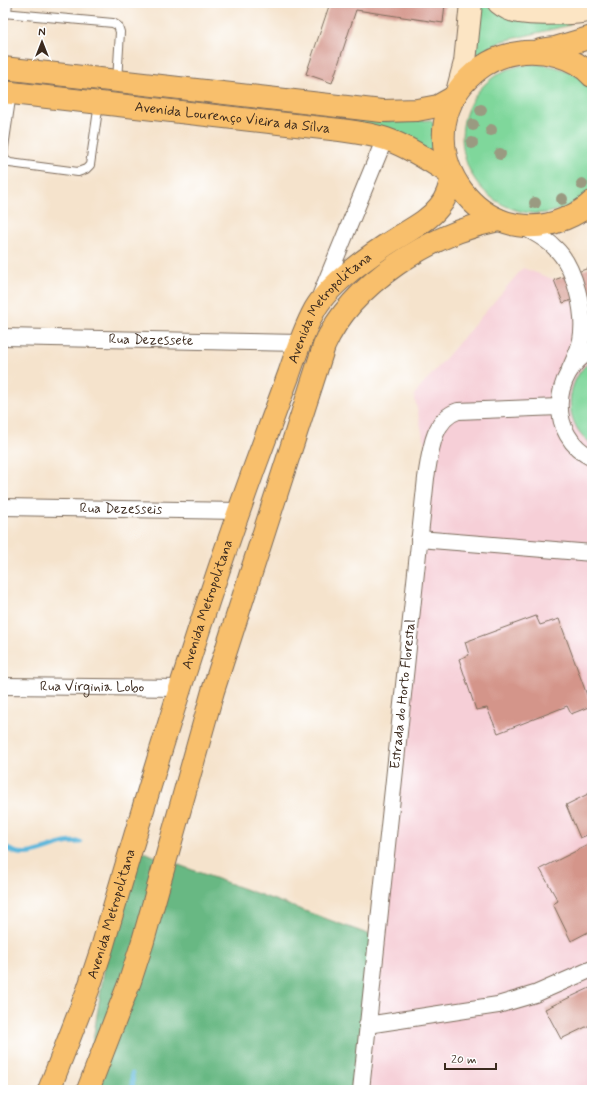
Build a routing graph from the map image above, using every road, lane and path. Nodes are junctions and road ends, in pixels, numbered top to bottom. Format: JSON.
{"nodes":[{"id":1,"x":4,"y":3,"type":"edge"},
{"id":2,"x":471,"y":3,"type":"edge"},
{"id":3,"x":499,"y":3,"type":"edge"},
{"id":4,"x":592,"y":10,"type":"edge"},
{"id":5,"x":3,"y":12,"type":"edge"},
{"id":6,"x":592,"y":37,"type":"edge"},
{"id":7,"x":526,"y":52,"type":"junction"},
{"id":8,"x":3,"y":68,"type":"edge"},
{"id":9,"x":592,"y":76,"type":"edge"},
{"id":10,"x":117,"y":81,"type":"junction"},
{"id":11,"x":8,"y":92,"type":"edge"},
{"id":12,"x":456,"y":95,"type":"junction"},
{"id":13,"x":99,"y":103,"type":"junction"},
{"id":14,"x":385,"y":138,"type":"junction"},
{"id":15,"x":452,"y":175,"type":"junction"},
{"id":16,"x":592,"y":202,"type":"edge"},
{"id":17,"x":499,"y":220,"type":"junction"},
{"id":18,"x":520,"y":225,"type":"junction"},
{"id":19,"x":315,"y":309,"type":"junction"},
{"id":20,"x":3,"y":337,"type":"edge"},
{"id":21,"x":300,"y":343,"type":"junction"},
{"id":22,"x":592,"y":350,"type":"edge"},
{"id":23,"x":570,"y":369,"type":"junction"},
{"id":24,"x":559,"y":407,"type":"junction"},
{"id":25,"x":592,"y":458,"type":"edge"},
{"id":26,"x":3,"y":507,"type":"edge"},
{"id":27,"x":239,"y":511,"type":"junction"},
{"id":28,"x":419,"y":539,"type":"junction"},
{"id":29,"x":592,"y":552,"type":"edge"},
{"id":30,"x":3,"y":686,"type":"edge"},
{"id":31,"x":181,"y":688,"type":"junction"},
{"id":32,"x":592,"y":969,"type":"edge"},
{"id":33,"x":367,"y":1025,"type":"junction"},
{"id":34,"x":49,"y":1090,"type":"edge"},
{"id":35,"x":88,"y":1090,"type":"edge"},
{"id":36,"x":361,"y":1090,"type":"edge"}],
"edges":[{"from":1,"to":5,"type":"street"},
{"from":2,"to":12,"type":"street"},
{"from":3,"to":4,"type":"street"},
{"from":5,"to":10,"type":"lane"},
{"from":6,"to":7,"type":"main road"},
{"from":7,"to":9,"type":"main road"},
{"from":7,"to":12,"type":"main road"},
{"from":8,"to":10,"type":"main road","name":"Avenida Lourenço Vieira da Silva"},
{"from":10,"to":12,"type":"main road","name":"Avenida Lourenço Vieira da Silva"},
{"from":11,"to":13,"type":"main road","name":"Avenida Lourenço Vieira da Silva"},
{"from":11,"to":13,"type":"lane"},
{"from":12,"to":15,"type":"main road"},
{"from":13,"to":14,"type":"main road","name":"Avenida Lourenço Vieira da Silva"},
{"from":14,"to":15,"type":"main road","name":"Avenida Lourenço Vieira da Silva"},
{"from":14,"to":19,"type":"street"},
{"from":15,"to":17,"type":"main road"},
{"from":15,"to":19,"type":"main road","name":"Avenida Metropolitana"},
{"from":16,"to":18,"type":"main road"},
{"from":17,"to":18,"type":"main road"},
{"from":17,"to":35,"type":"main road","name":"Avenida Metropolitana"},
{"from":18,"to":23,"type":"street"},
{"from":19,"to":21,"type":"main road","name":"Avenida Metropolitana"},
{"from":20,"to":21,"type":"street","name":"Rua Dezessete"},
{"from":21,"to":27,"type":"main road","name":"Avenida Metropolitana"},
{"from":22,"to":23,"type":"street"},
{"from":23,"to":24,"type":"street"},
{"from":24,"to":25,"type":"street"},
{"from":24,"to":28,"type":"street","name":"Estrada do Horto Florestal"},
{"from":26,"to":27,"type":"street","name":"Rua Dezesseis"},
{"from":27,"to":31,"type":"main road","name":"Avenida Metropolitana"},
{"from":28,"to":29,"type":"street"},
{"from":28,"to":33,"type":"street","name":"Estrada do Horto Florestal"},
{"from":30,"to":31,"type":"street","name":"Rua Virginia Lobo"},
{"from":31,"to":34,"type":"main road","name":"Avenida Metropolitana"},
{"from":32,"to":33,"type":"street"},
{"from":33,"to":36,"type":"street","name":"Estrada do Horto Florestal"}]}
